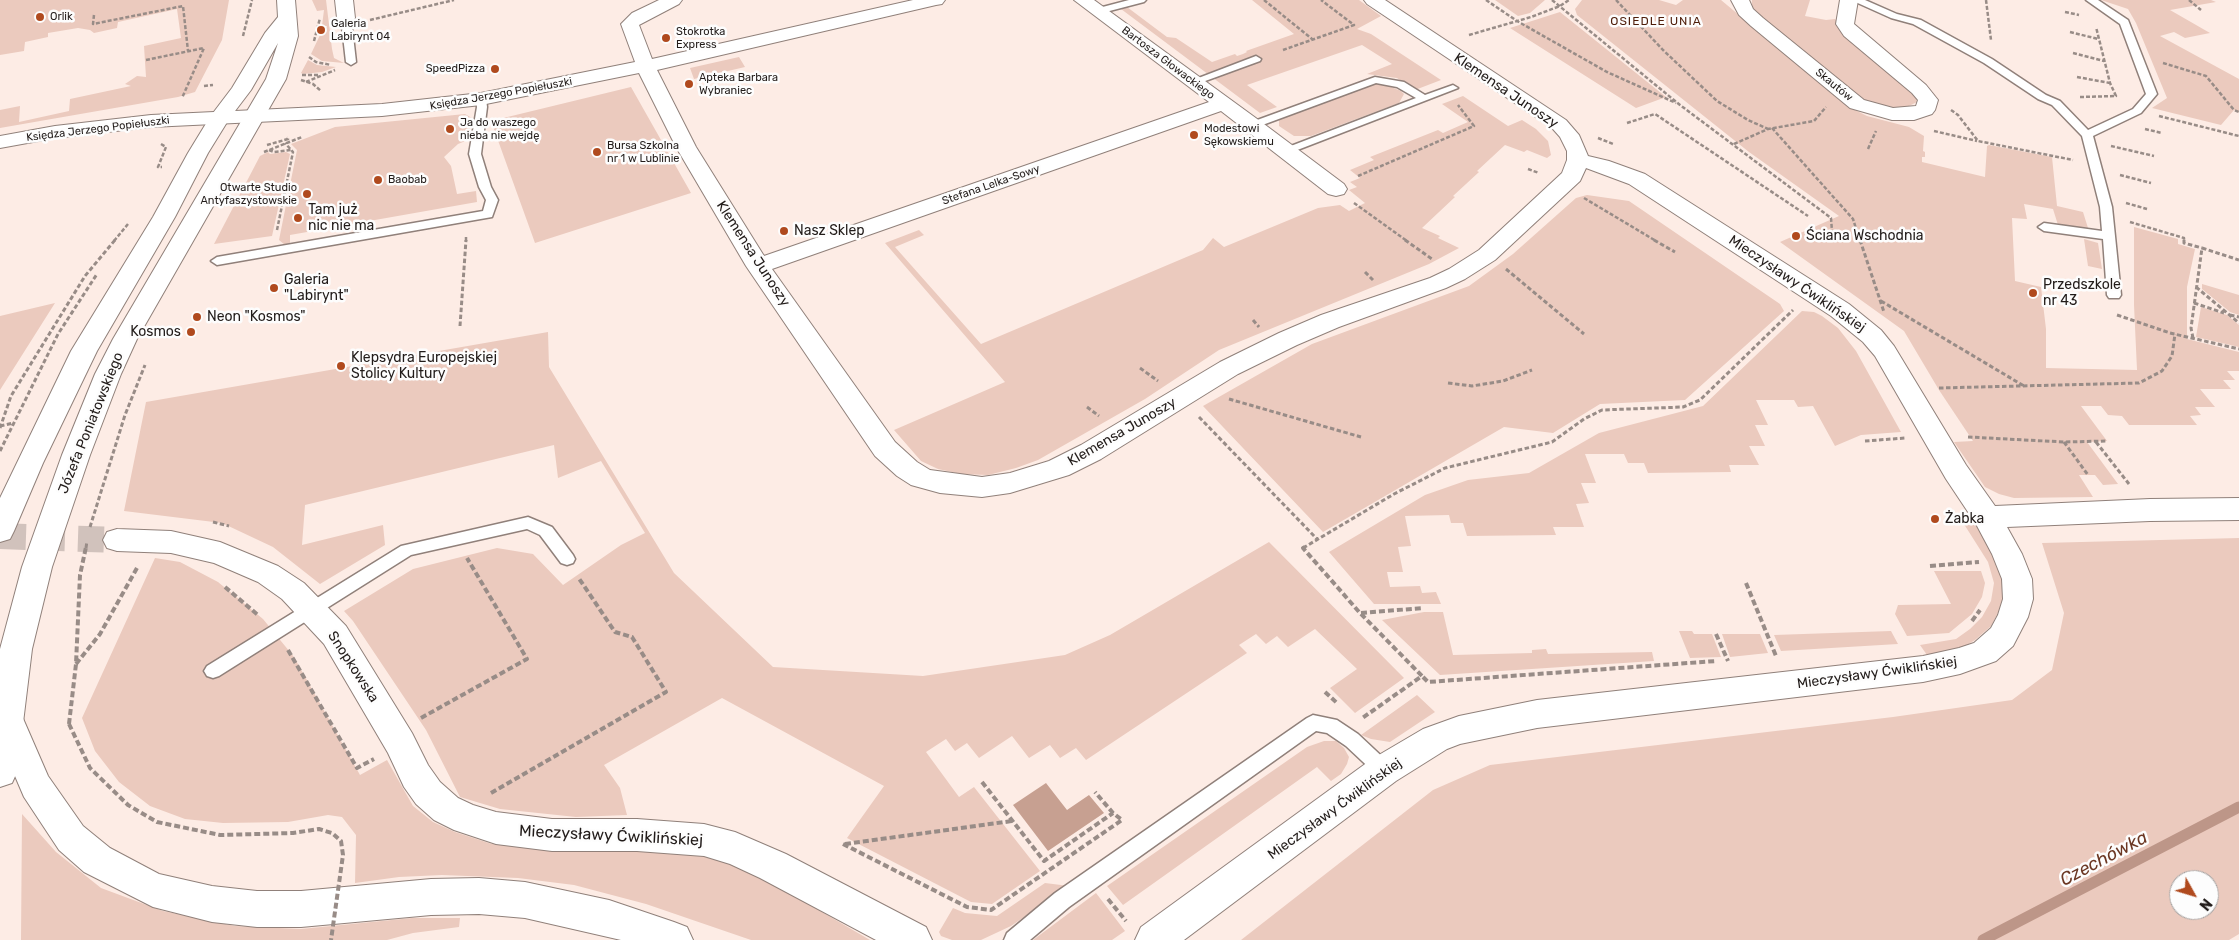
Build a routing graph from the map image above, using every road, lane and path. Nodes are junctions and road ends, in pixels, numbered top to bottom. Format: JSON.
{"nodes":[{"id":1,"x":252,"y":0,"type":"edge"},
{"id":2,"x":286,"y":0,"type":"edge"},
{"id":3,"x":344,"y":0,"type":"edge"},
{"id":4,"x":454,"y":0,"type":"edge"},
{"id":5,"x":673,"y":0,"type":"edge"},
{"id":6,"x":936,"y":0,"type":"edge"},
{"id":7,"x":1082,"y":0,"type":"edge"},
{"id":8,"x":1141,"y":0,"type":"edge"},
{"id":9,"x":1264,"y":0,"type":"edge"},
{"id":10,"x":1321,"y":0,"type":"edge"},
{"id":11,"x":1373,"y":0,"type":"edge"},
{"id":12,"x":1486,"y":0,"type":"edge"},
{"id":13,"x":1553,"y":0,"type":"edge"},
{"id":14,"x":1569,"y":0,"type":"edge"},
{"id":15,"x":1616,"y":0,"type":"edge"},
{"id":16,"x":1740,"y":0,"type":"edge"},
{"id":17,"x":1849,"y":0,"type":"edge"},
{"id":18,"x":1856,"y":0,"type":"edge"},
{"id":19,"x":1986,"y":0,"type":"edge"},
{"id":20,"x":2091,"y":0,"type":"edge"},
{"id":21,"x":2189,"y":0,"type":"edge"},
{"id":22,"x":1560,"y":6,"type":"junction"},
{"id":23,"x":2201,"y":10,"type":"dead end"},
{"id":24,"x":1098,"y":11,"type":"junction"},
{"id":25,"x":94,"y":15,"type":"dead end"},
{"id":26,"x":346,"y":18,"type":"joint"},
{"id":27,"x":286,"y":20,"type":"junction"},
{"id":28,"x":366,"y":21,"type":"dead end"},
{"id":29,"x":1516,"y":21,"type":"junction"},
{"id":30,"x":2096,"y":25,"type":"dead end"},
{"id":31,"x":2070,"y":32,"type":"dead end"},
{"id":32,"x":1478,"y":33,"type":"dead end"},
{"id":33,"x":2099,"y":39,"type":"junction"},
{"id":34,"x":1312,"y":40,"type":"junction"},
{"id":35,"x":1991,"y":40,"type":"dead end"},
{"id":36,"x":239,"y":44,"type":"dead end"},
{"id":37,"x":1283,"y":50,"type":"dead end"},
{"id":38,"x":188,"y":51,"type":"junction"},
{"id":39,"x":2073,"y":53,"type":"dead end"},
{"id":40,"x":2138,"y":56,"type":"junction"},
{"id":41,"x":1256,"y":59,"type":"dead end"},
{"id":42,"x":146,"y":60,"type":"dead end"},
{"id":43,"x":2105,"y":61,"type":"junction"},
{"id":44,"x":352,"y":62,"type":"dead end"},
{"id":45,"x":647,"y":67,"type":"junction"},
{"id":46,"x":339,"y":68,"type":"dead end"},
{"id":47,"x":296,"y":75,"type":"dead end"},
{"id":48,"x":322,"y":75,"type":"junction"},
{"id":49,"x":2077,"y":77,"type":"dead end"},
{"id":50,"x":216,"y":79,"type":"dead end"},
{"id":51,"x":294,"y":79,"type":"dead end"},
{"id":52,"x":306,"y":82,"type":"junction"},
{"id":53,"x":1193,"y":82,"type":"junction"},
{"id":54,"x":2110,"y":83,"type":"junction"},
{"id":55,"x":1450,"y":89,"type":"joint"},
{"id":56,"x":318,"y":94,"type":"dead end"},
{"id":57,"x":2075,"y":97,"type":"dead end"},
{"id":58,"x":481,"y":99,"type":"junction"},
{"id":59,"x":1424,"y":99,"type":"junction"},
{"id":60,"x":177,"y":103,"type":"dead end"},
{"id":61,"x":1223,"y":104,"type":"junction"},
{"id":62,"x":1828,"y":104,"type":"dead end"},
{"id":63,"x":214,"y":105,"type":"junction"},
{"id":64,"x":1680,"y":105,"type":"junction"},
{"id":65,"x":1948,"y":108,"type":"dead end"},
{"id":66,"x":2239,"y":112,"type":"edge"},
{"id":67,"x":256,"y":115,"type":"junction"},
{"id":68,"x":2161,"y":117,"type":"dead end"},
{"id":69,"x":1628,"y":123,"type":"dead end"},
{"id":70,"x":1253,"y":125,"type":"junction"},
{"id":71,"x":1772,"y":128,"type":"junction"},
{"id":72,"x":1768,"y":129,"type":"junction"},
{"id":73,"x":1926,"y":129,"type":"dead end"},
{"id":74,"x":285,"y":133,"type":"dead end"},
{"id":75,"x":2087,"y":135,"type":"junction"},
{"id":76,"x":2239,"y":136,"type":"edge"},
{"id":77,"x":303,"y":137,"type":"dead end"},
{"id":78,"x":1611,"y":139,"type":"dead end"},
{"id":79,"x":1607,"y":140,"type":"dead end"},
{"id":80,"x":1978,"y":141,"type":"junction"},
{"id":81,"x":0,"y":142,"type":"edge"},
{"id":82,"x":285,"y":143,"type":"junction"},
{"id":83,"x":1734,"y":144,"type":"junction"},
{"id":84,"x":2110,"y":145,"type":"dead end"},
{"id":85,"x":263,"y":147,"type":"dead end"},
{"id":86,"x":269,"y":150,"type":"junction"},
{"id":87,"x":292,"y":150,"type":"junction"},
{"id":88,"x":1287,"y":152,"type":"junction"},
{"id":89,"x":262,"y":153,"type":"dead end"},
{"id":90,"x":2154,"y":156,"type":"dead end"},
{"id":91,"x":1578,"y":160,"type":"junction"},
{"id":92,"x":2093,"y":164,"type":"junction"},
{"id":93,"x":167,"y":166,"type":"dead end"},
{"id":94,"x":1528,"y":168,"type":"dead end"},
{"id":95,"x":1541,"y":173,"type":"dead end"},
{"id":96,"x":162,"y":174,"type":"dead end"},
{"id":97,"x":2119,"y":175,"type":"dead end"},
{"id":98,"x":2151,"y":183,"type":"dead end"},
{"id":99,"x":1345,"y":189,"type":"junction"},
{"id":100,"x":1583,"y":198,"type":"dead end"},
{"id":101,"x":2121,"y":201,"type":"dead end"},
{"id":102,"x":2147,"y":209,"type":"dead end"},
{"id":103,"x":1808,"y":216,"type":"dead end"},
{"id":104,"x":467,"y":218,"type":"junction"},
{"id":105,"x":131,"y":220,"type":"dead end"},
{"id":106,"x":2144,"y":226,"type":"dead end"},
{"id":107,"x":2044,"y":227,"type":"dead end"},
{"id":108,"x":1832,"y":231,"type":"dead end"},
{"id":109,"x":2108,"y":236,"type":"junction"},
{"id":110,"x":2202,"y":248,"type":"junction"},
{"id":111,"x":281,"y":250,"type":"junction"},
{"id":112,"x":1675,"y":252,"type":"dead end"},
{"id":113,"x":1433,"y":260,"type":"dead end"},
{"id":114,"x":2239,"y":260,"type":"edge"},
{"id":115,"x":218,"y":261,"type":"dead end"},
{"id":116,"x":758,"y":266,"type":"junction"},
{"id":117,"x":1503,"y":267,"type":"dead end"},
{"id":118,"x":2196,"y":287,"type":"junction"},
{"id":119,"x":2114,"y":295,"type":"dead end"},
{"id":120,"x":1881,"y":301,"type":"junction"},
{"id":121,"x":2194,"y":303,"type":"junction"},
{"id":122,"x":1795,"y":308,"type":"dead end"},
{"id":123,"x":2228,"y":314,"type":"junction"},
{"id":124,"x":1885,"y":315,"type":"dead end"},
{"id":125,"x":2239,"y":317,"type":"edge"},
{"id":126,"x":2132,"y":321,"type":"dead end"},
{"id":127,"x":2239,"y":323,"type":"edge"},
{"id":128,"x":460,"y":326,"type":"dead end"},
{"id":129,"x":1584,"y":334,"type":"dead end"},
{"id":130,"x":2174,"y":334,"type":"junction"},
{"id":131,"x":2193,"y":338,"type":"junction"},
{"id":132,"x":2239,"y":349,"type":"edge"},
{"id":133,"x":146,"y":362,"type":"dead end"},
{"id":134,"x":1532,"y":370,"type":"dead end"},
{"id":135,"x":1448,"y":383,"type":"dead end"},
{"id":136,"x":2025,"y":386,"type":"junction"},
{"id":137,"x":1906,"y":390,"type":"junction"},
{"id":138,"x":1221,"y":396,"type":"dead end"},
{"id":139,"x":1190,"y":422,"type":"dead end"},
{"id":140,"x":14,"y":423,"type":"dead end"},
{"id":141,"x":0,"y":426,"type":"edge"},
{"id":142,"x":1361,"y":437,"type":"dead end"},
{"id":143,"x":1935,"y":437,"type":"junction"},
{"id":144,"x":1965,"y":437,"type":"dead end"},
{"id":145,"x":1865,"y":441,"type":"dead end"},
{"id":146,"x":2095,"y":441,"type":"junction"},
{"id":147,"x":2107,"y":441,"type":"dead end"},
{"id":148,"x":2064,"y":442,"type":"junction"},
{"id":149,"x":2088,"y":475,"type":"dead end"},
{"id":150,"x":2239,"y":509,"type":"edge"},
{"id":151,"x":2150,"y":510,"type":"junction"},
{"id":152,"x":1986,"y":517,"type":"junction"},
{"id":153,"x":205,"y":521,"type":"dead end"},
{"id":154,"x":231,"y":527,"type":"dead end"},
{"id":155,"x":0,"y":532,"type":"edge"},
{"id":156,"x":455,"y":538,"type":"junction"},
{"id":157,"x":117,"y":540,"type":"tunnel mouth"},
{"id":158,"x":1318,"y":540,"type":"junction"},
{"id":159,"x":1981,"y":556,"type":"dead end"},
{"id":160,"x":567,"y":559,"type":"joint"},
{"id":161,"x":139,"y":565,"type":"dead end"},
{"id":162,"x":1930,"y":566,"type":"dead end"},
{"id":163,"x":218,"y":582,"type":"dead end"},
{"id":164,"x":1746,"y":583,"type":"dead end"},
{"id":165,"x":1982,"y":607,"type":"dead end"},
{"id":166,"x":1423,"y":608,"type":"dead end"},
{"id":167,"x":311,"y":610,"type":"junction"},
{"id":168,"x":1360,"y":613,"type":"junction"},
{"id":169,"x":1966,"y":627,"type":"dead end"},
{"id":170,"x":274,"y":633,"type":"junction"},
{"id":171,"x":1716,"y":634,"type":"dead end"},
{"id":172,"x":1776,"y":656,"type":"junction"},
{"id":173,"x":1786,"y":656,"type":"dead end"},
{"id":174,"x":1767,"y":657,"type":"dead end"},
{"id":175,"x":1738,"y":660,"type":"dead end"},
{"id":176,"x":1728,"y":661,"type":"junction"},
{"id":177,"x":76,"y":664,"type":"junction"},
{"id":178,"x":213,"y":671,"type":"dead end"},
{"id":179,"x":1422,"y":676,"type":"junction"},
{"id":180,"x":6,"y":717,"type":"junction"},
{"id":181,"x":1356,"y":723,"type":"dead end"},
{"id":182,"x":400,"y":743,"type":"junction"},
{"id":183,"x":1384,"y":770,"type":"junction"},
{"id":184,"x":0,"y":772,"type":"edge"},
{"id":185,"x":982,"y":782,"type":"dead end"},
{"id":186,"x":1095,"y":792,"type":"dead end"},
{"id":187,"x":490,"y":813,"type":"junction"},
{"id":188,"x":1113,"y":813,"type":"junction"},
{"id":189,"x":1013,"y":821,"type":"junction"},
{"id":190,"x":1102,"y":891,"type":"dead end"},
{"id":191,"x":1142,"y":934,"type":"edge"},
{"id":192,"x":331,"y":940,"type":"edge"},
{"id":193,"x":674,"y":940,"type":"edge"},
{"id":194,"x":913,"y":940,"type":"edge"},
{"id":195,"x":1014,"y":940,"type":"edge"}],
"edges":[{"from":1,"to":36,"type":"path"},
{"from":2,"to":27,"type":"street","name":"Józefa Poniatowskiego"},
{"from":3,"to":26,"type":"street"},
{"from":4,"to":28,"type":"path"},
{"from":5,"to":45,"type":"street","name":"Klemensa Junoszy"},
{"from":6,"to":45,"type":"street","name":"Księdza Jerzego Popiełuszki"},
{"from":7,"to":24,"type":"street","name":"Bartosza Głowackiego"},
{"from":8,"to":24,"type":"lane"},
{"from":9,"to":34,"type":"path"},
{"from":10,"to":34,"type":"path"},
{"from":11,"to":91,"type":"street","name":"Klemensa Junoszy"},
{"from":12,"to":29,"type":"path"},
{"from":13,"to":22,"type":"path"},
{"from":14,"to":22,"type":"path"},
{"from":15,"to":72,"type":"path"},
{"from":16,"to":17,"type":"street","name":"Skautów"},
{"from":18,"to":75,"type":"lane"},
{"from":19,"to":35,"type":"path"},
{"from":20,"to":40,"type":"lane"},
{"from":21,"to":23,"type":"path"},
{"from":22,"to":29,"type":"path"},
{"from":22,"to":64,"type":"path"},
{"from":24,"to":53,"type":"street","name":"Bartosza Głowackiego"},
{"from":25,"to":38,"type":"path"},
{"from":26,"to":44,"type":"lane"},
{"from":27,"to":63,"type":"street"},
{"from":27,"to":67,"type":"street","name":"Józefa Poniatowskiego"},
{"from":29,"to":32,"type":"path"},
{"from":29,"to":64,"type":"path"},
{"from":30,"to":33,"type":"path"},
{"from":31,"to":33,"type":"path"},
{"from":33,"to":43,"type":"path"},
{"from":34,"to":37,"type":"path"},
{"from":38,"to":42,"type":"path"},
{"from":38,"to":60,"type":"path"},
{"from":39,"to":43,"type":"path"},
{"from":40,"to":66,"type":"path"},
{"from":40,"to":75,"type":"lane"},
{"from":41,"to":53,"type":"lane"},
{"from":43,"to":54,"type":"path"},
{"from":45,"to":58,"type":"street","name":"Księdza Jerzego Popiełuszki"},
{"from":45,"to":116,"type":"street","name":"Klemensa Junoszy"},
{"from":46,"to":48,"type":"path"},
{"from":47,"to":48,"type":"path"},
{"from":48,"to":52,"type":"path"},
{"from":49,"to":54,"type":"path"},
{"from":50,"to":63,"type":"path"},
{"from":51,"to":52,"type":"path"},
{"from":52,"to":56,"type":"path"},
{"from":53,"to":61,"type":"street","name":"Bartosza Głowackiego"},
{"from":54,"to":57,"type":"path"},
{"from":55,"to":59,"type":"lane"},
{"from":55,"to":99,"type":"path"},
{"from":58,"to":67,"type":"street","name":"Księdza Jerzego Popiełuszki"},
{"from":58,"to":104,"type":"lane"},
{"from":59,"to":70,"type":"lane"},
{"from":59,"to":88,"type":"lane"},
{"from":61,"to":70,"type":"street","name":"Bartosza Głowackiego"},
{"from":61,"to":116,"type":"street","name":"Stefana Lelka-Sowy"},
{"from":62,"to":71,"type":"path"},
{"from":63,"to":67,"type":"street","name":"Księdza Jerzego Popiełuszki"},
{"from":63,"to":81,"type":"street","name":"Księdza Jerzego Popiełuszki"},
{"from":63,"to":155,"type":"street"},
{"from":64,"to":83,"type":"path"},
{"from":65,"to":80,"type":"path"},
{"from":67,"to":180,"type":"street","name":"Józefa Poniatowskiego"},
{"from":68,"to":76,"type":"path"},
{"from":69,"to":103,"type":"path"},
{"from":70,"to":88,"type":"street","name":"Bartosza Głowackiego"},
{"from":71,"to":72,"type":"path"},
{"from":71,"to":120,"type":"path"},
{"from":72,"to":83,"type":"path"},
{"from":73,"to":80,"type":"path"},
{"from":74,"to":85,"type":"path"},
{"from":75,"to":92,"type":"lane"},
{"from":77,"to":82,"type":"path"},
{"from":78,"to":79,"type":"path"},
{"from":80,"to":92,"type":"path"},
{"from":82,"to":86,"type":"path"},
{"from":82,"to":87,"type":"path"},
{"from":83,"to":108,"type":"path"},
{"from":84,"to":90,"type":"path"},
{"from":86,"to":87,"type":"path"},
{"from":86,"to":89,"type":"path"},
{"from":87,"to":111,"type":"path"},
{"from":88,"to":99,"type":"street","name":"Bartosza Głowackiego"},
{"from":91,"to":116,"type":"street","name":"Klemensa Junoszy"},
{"from":91,"to":137,"type":"street","name":"Mieczysławy Ćwiklińskiej"},
{"from":92,"to":109,"type":"lane"},
{"from":93,"to":96,"type":"path"},
{"from":94,"to":95,"type":"path"},
{"from":97,"to":98,"type":"path"},
{"from":99,"to":113,"type":"path"},
{"from":100,"to":112,"type":"path"},
{"from":101,"to":102,"type":"path"},
{"from":104,"to":111,"type":"lane"},
{"from":104,"to":128,"type":"path"},
{"from":105,"to":141,"type":"path"},
{"from":106,"to":110,"type":"path"},
{"from":107,"to":109,"type":"lane"},
{"from":109,"to":119,"type":"lane"},
{"from":110,"to":114,"type":"path"},
{"from":110,"to":118,"type":"path"},
{"from":111,"to":115,"type":"lane"},
{"from":117,"to":129,"type":"path"},
{"from":118,"to":121,"type":"path"},
{"from":118,"to":123,"type":"path"},
{"from":120,"to":124,"type":"path"},
{"from":120,"to":136,"type":"path"},
{"from":121,"to":123,"type":"path"},
{"from":121,"to":131,"type":"path"},
{"from":122,"to":158,"type":"path"},
{"from":123,"to":125,"type":"path"},
{"from":123,"to":127,"type":"path"},
{"from":126,"to":130,"type":"path"},
{"from":130,"to":131,"type":"path"},
{"from":130,"to":136,"type":"path"},
{"from":131,"to":132,"type":"path"},
{"from":133,"to":177,"type":"path"},
{"from":134,"to":135,"type":"path"},
{"from":136,"to":137,"type":"path"},
{"from":137,"to":143,"type":"street","name":"Mieczysławy Ćwiklińskiej"},
{"from":138,"to":142,"type":"path"},
{"from":139,"to":158,"type":"path"},
{"from":140,"to":141,"type":"path"},
{"from":143,"to":145,"type":"path"},
{"from":143,"to":152,"type":"street","name":"Mieczysławy Ćwiklińskiej"},
{"from":144,"to":148,"type":"path"},
{"from":146,"to":147,"type":"path"},
{"from":146,"to":148,"type":"path"},
{"from":146,"to":151,"type":"path"},
{"from":148,"to":149,"type":"path"},
{"from":150,"to":151,"type":"street"},
{"from":151,"to":152,"type":"street"},
{"from":152,"to":183,"type":"street","name":"Mieczysławy Ćwiklińskiej"},
{"from":153,"to":154,"type":"path"},
{"from":156,"to":160,"type":"lane"},
{"from":156,"to":167,"type":"lane"},
{"from":156,"to":182,"type":"path"},
{"from":157,"to":167,"type":"street","name":"Snopkowska"},
{"from":158,"to":168,"type":"path"},
{"from":159,"to":162,"type":"path"},
{"from":160,"to":187,"type":"path"},
{"from":161,"to":177,"type":"path"},
{"from":163,"to":170,"type":"path"},
{"from":164,"to":172,"type":"path"},
{"from":165,"to":169,"type":"path"},
{"from":166,"to":168,"type":"path"},
{"from":167,"to":170,"type":"lane"},
{"from":167,"to":182,"type":"street","name":"Snopkowska"},
{"from":168,"to":179,"type":"path"},
{"from":170,"to":178,"type":"lane"},
{"from":170,"to":182,"type":"path"},
{"from":171,"to":176,"type":"path"},
{"from":172,"to":173,"type":"path"},
{"from":172,"to":174,"type":"path"},
{"from":175,"to":176,"type":"path"},
{"from":176,"to":179,"type":"path"},
{"from":177,"to":192,"type":"path","bridge":true},
{"from":179,"to":181,"type":"path"},
{"from":180,"to":184,"type":"street","name":"Józefa Poniatowskiego"},
{"from":180,"to":193,"type":"street"},
{"from":182,"to":187,"type":"street","name":"Snopkowska"},
{"from":183,"to":191,"type":"street","name":"Mieczysławy Ćwiklińskiej"},
{"from":183,"to":195,"type":"lane"},
{"from":185,"to":189,"type":"path"},
{"from":186,"to":188,"type":"path"},
{"from":187,"to":194,"type":"street","name":"Mieczysławy Ćwiklińskiej"},
{"from":188,"to":189,"type":"path"},
{"from":188,"to":189,"type":"path"},
{"from":190,"to":191,"type":"path"}]}
